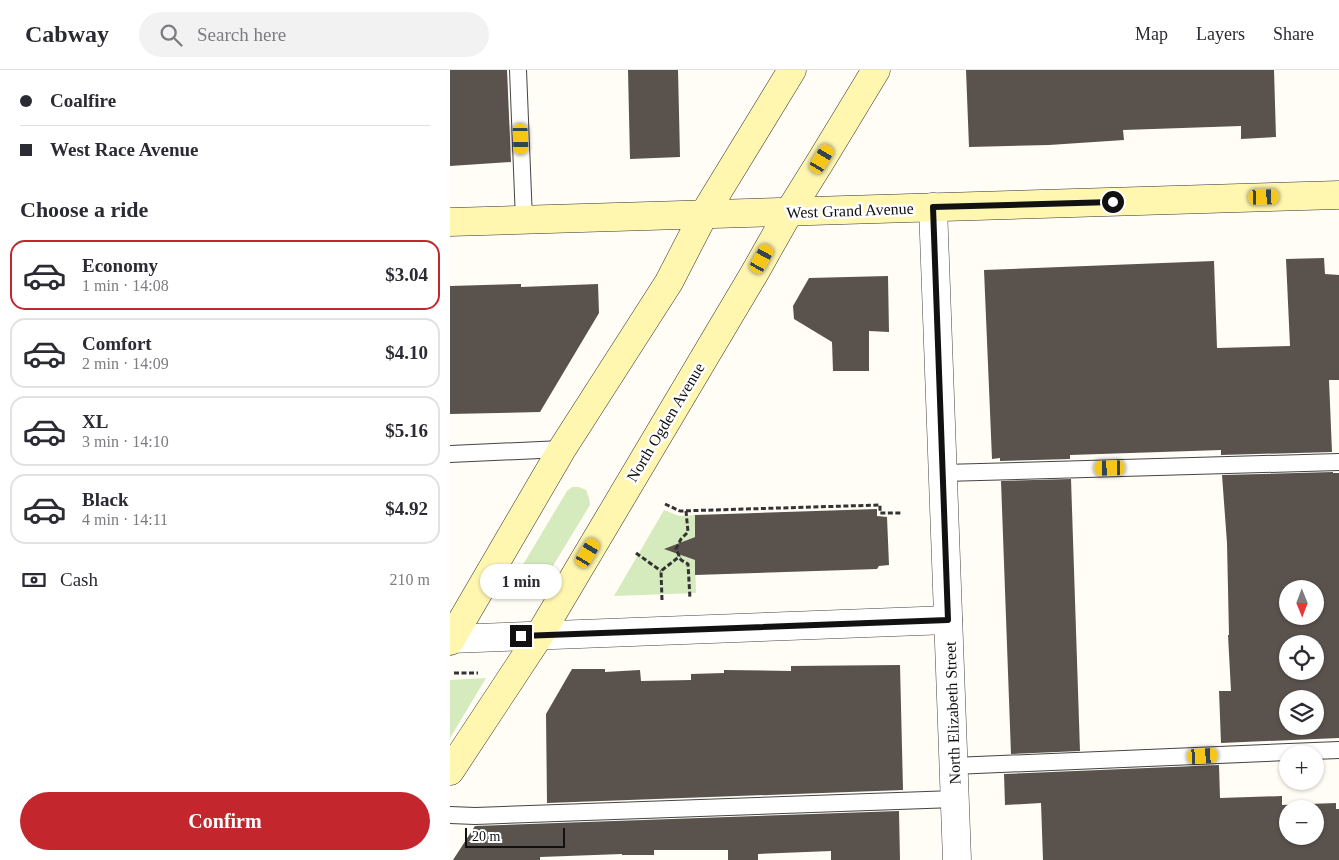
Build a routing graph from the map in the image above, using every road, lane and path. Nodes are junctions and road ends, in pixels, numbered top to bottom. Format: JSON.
{"nodes":[{"id":1,"x":518,"y":70,"type":"edge"},
{"id":2,"x":792,"y":70,"type":"edge"},
{"id":3,"x":876,"y":70,"type":"edge"},
{"id":4,"x":1339,"y":195,"type":"edge"},
{"id":5,"x":933,"y":207,"type":"junction"},
{"id":6,"x":788,"y":212,"type":"junction"},
{"id":7,"x":704,"y":214,"type":"junction"},
{"id":8,"x":524,"y":220,"type":"junction"},
{"id":9,"x":450,"y":222,"type":"edge"},
{"id":10,"x":562,"y":450,"type":"junction"},
{"id":11,"x":450,"y":454,"type":"edge"},
{"id":12,"x":1339,"y":462,"type":"edge"},
{"id":13,"x":942,"y":473,"type":"junction"},
{"id":14,"x":665,"y":504,"type":"dead end"},
{"id":15,"x":686,"y":511,"type":"junction"},
{"id":16,"x":902,"y":513,"type":"dead end"},
{"id":17,"x":636,"y":553,"type":"dead end"},
{"id":18,"x":680,"y":556,"type":"junction"},
{"id":19,"x":661,"y":571,"type":"junction"},
{"id":20,"x":690,"y":599,"type":"dead end"},
{"id":21,"x":662,"y":600,"type":"dead end"},
{"id":22,"x":948,"y":620,"type":"junction"},
{"id":23,"x":539,"y":636,"type":"junction"},
{"id":24,"x":450,"y":640,"type":"edge"},
{"id":25,"x":480,"y":673,"type":"dead end"},
{"id":26,"x":453,"y":674,"type":"dead end"},
{"id":27,"x":1339,"y":750,"type":"edge"},
{"id":28,"x":953,"y":766,"type":"junction"},
{"id":29,"x":450,"y":771,"type":"edge"},
{"id":30,"x":955,"y":799,"type":"junction"},
{"id":31,"x":450,"y":815,"type":"edge"},
{"id":32,"x":957,"y":860,"type":"edge"}],
"edges":[{"from":1,"to":8,"type":"lane"},
{"from":2,"to":7,"type":"main road"},
{"from":3,"to":6,"type":"main road","name":"North Ogden Avenue"},
{"from":4,"to":5,"type":"main road","name":"West Grand Avenue"},
{"from":5,"to":6,"type":"main road","name":"West Grand Avenue"},
{"from":5,"to":13,"type":"street","name":"North Elizabeth Street"},
{"from":6,"to":7,"type":"main road","name":"West Grand Avenue"},
{"from":6,"to":23,"type":"main road","name":"North Ogden Avenue"},
{"from":7,"to":8,"type":"main road","name":"West Grand Avenue"},
{"from":7,"to":10,"type":"main road"},
{"from":8,"to":9,"type":"main road","name":"West Grand Avenue"},
{"from":10,"to":11,"type":"lane"},
{"from":10,"to":24,"type":"main road"},
{"from":12,"to":13,"type":"lane"},
{"from":13,"to":22,"type":"street","name":"North Elizabeth Street"},
{"from":14,"to":15,"type":"path"},
{"from":15,"to":16,"type":"path"},
{"from":15,"to":18,"type":"path"},
{"from":17,"to":19,"type":"path"},
{"from":18,"to":19,"type":"path"},
{"from":18,"to":20,"type":"path"},
{"from":19,"to":21,"type":"path"},
{"from":22,"to":23,"type":"street"},
{"from":22,"to":28,"type":"street","name":"North Elizabeth Street"},
{"from":23,"to":24,"type":"street"},
{"from":23,"to":29,"type":"main road","name":"North Ogden Avenue"},
{"from":25,"to":26,"type":"path"},
{"from":27,"to":28,"type":"lane"},
{"from":28,"to":30,"type":"street","name":"North Elizabeth Street"},
{"from":30,"to":31,"type":"lane"},
{"from":30,"to":32,"type":"street","name":"North Elizabeth Street"}]}
